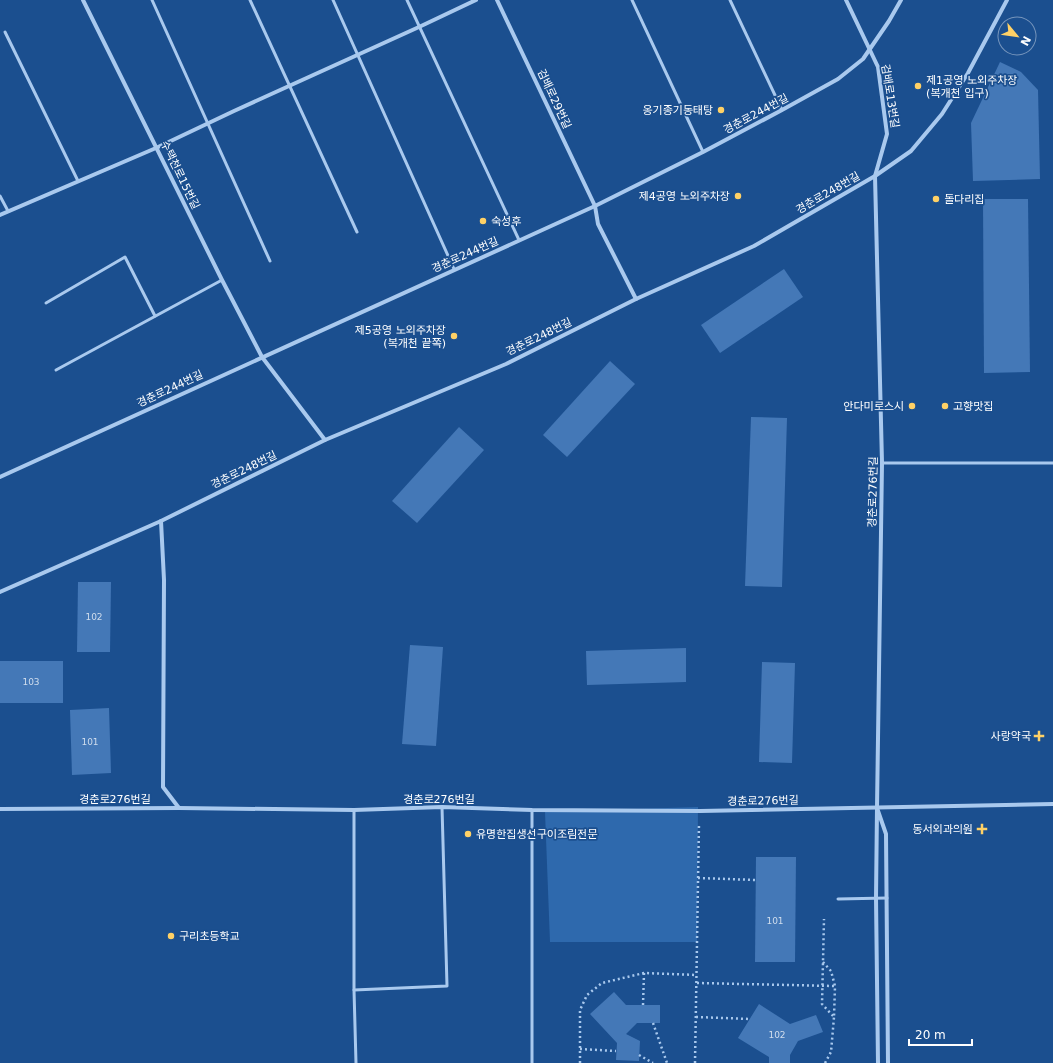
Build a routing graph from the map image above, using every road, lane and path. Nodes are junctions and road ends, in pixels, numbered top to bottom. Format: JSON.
{"nodes":[{"id":1,"x":83,"y":0,"type":"edge"},
{"id":2,"x":152,"y":0,"type":"edge"},
{"id":3,"x":250,"y":0,"type":"edge"},
{"id":4,"x":333,"y":0,"type":"edge"},
{"id":5,"x":407,"y":0,"type":"edge"},
{"id":6,"x":476,"y":0,"type":"edge"},
{"id":7,"x":497,"y":0,"type":"edge"},
{"id":8,"x":632,"y":0,"type":"edge"},
{"id":9,"x":730,"y":0,"type":"edge"},
{"id":10,"x":846,"y":0,"type":"edge"},
{"id":11,"x":901,"y":0,"type":"edge"},
{"id":12,"x":1006,"y":0,"type":"edge"},
{"id":13,"x":420,"y":27,"type":"junction"},
{"id":14,"x":5,"y":32,"type":"dead end"},
{"id":15,"x":870,"y":50,"type":"junction"},
{"id":16,"x":358,"y":55,"type":"junction"},
{"id":17,"x":289,"y":86,"type":"junction"},
{"id":18,"x":782,"y":110,"type":"junction"},
{"id":19,"x":208,"y":123,"type":"junction"},
{"id":20,"x":156,"y":148,"type":"junction"},
{"id":21,"x":703,"y":152,"type":"junction"},
{"id":22,"x":876,"y":176,"type":"junction"},
{"id":23,"x":78,"y":181,"type":"junction"},
{"id":24,"x":0,"y":196,"type":"edge"},
{"id":25,"x":595,"y":206,"type":"junction"},
{"id":26,"x":8,"y":211,"type":"junction"},
{"id":27,"x":0,"y":215,"type":"edge"},
{"id":28,"x":356,"y":232,"type":"dead end"},
{"id":29,"x":519,"y":240,"type":"junction"},
{"id":30,"x":270,"y":261,"type":"dead end"},
{"id":31,"x":454,"y":269,"type":"junction"},
{"id":32,"x":222,"y":280,"type":"junction"},
{"id":33,"x":636,"y":299,"type":"junction"},
{"id":34,"x":46,"y":303,"type":"dead end"},
{"id":35,"x":155,"y":316,"type":"junction"},
{"id":36,"x":262,"y":357,"type":"junction"},
{"id":37,"x":56,"y":370,"type":"dead end"},
{"id":38,"x":325,"y":440,"type":"junction"},
{"id":39,"x":882,"y":463,"type":"junction"},
{"id":40,"x":1053,"y":463,"type":"edge"},
{"id":41,"x":0,"y":477,"type":"edge"},
{"id":42,"x":161,"y":521,"type":"junction"},
{"id":43,"x":0,"y":592,"type":"edge"},
{"id":44,"x":1053,"y":804,"type":"edge"},
{"id":45,"x":442,"y":807,"type":"junction"},
{"id":46,"x":179,"y":808,"type":"junction"},
{"id":47,"x":877,"y":808,"type":"junction"},
{"id":48,"x":0,"y":809,"type":"edge"},
{"id":49,"x":354,"y":810,"type":"junction"},
{"id":50,"x":532,"y":810,"type":"junction"},
{"id":51,"x":700,"y":811,"type":"junction"},
{"id":52,"x":698,"y":878,"type":"junction"},
{"id":53,"x":756,"y":880,"type":"dead end"},
{"id":54,"x":876,"y":898,"type":"junction"},
{"id":55,"x":887,"y":898,"type":"junction"},
{"id":56,"x":838,"y":899,"type":"dead end"},
{"id":57,"x":824,"y":919,"type":"dead end"},
{"id":58,"x":823,"y":962,"type":"junction"},
{"id":59,"x":644,"y":973,"type":"junction"},
{"id":60,"x":697,"y":975,"type":"junction"},
{"id":61,"x":697,"y":984,"type":"junction"},
{"id":62,"x":822,"y":986,"type":"junction"},
{"id":63,"x":834,"y":986,"type":"junction"},
{"id":64,"x":354,"y":990,"type":"junction"},
{"id":65,"x":643,"y":1005,"type":"dead end"},
{"id":66,"x":696,"y":1017,"type":"junction"},
{"id":67,"x":834,"y":1017,"type":"junction"},
{"id":68,"x":750,"y":1018,"type":"dead end"},
{"id":69,"x":653,"y":1023,"type":"dead end"},
{"id":70,"x":580,"y":1049,"type":"junction"},
{"id":71,"x":616,"y":1051,"type":"dead end"},
{"id":72,"x":639,"y":1054,"type":"dead end"},
{"id":73,"x":356,"y":1063,"type":"edge"},
{"id":74,"x":532,"y":1063,"type":"edge"},
{"id":75,"x":580,"y":1063,"type":"edge"},
{"id":76,"x":653,"y":1063,"type":"edge"},
{"id":77,"x":667,"y":1063,"type":"edge"},
{"id":78,"x":695,"y":1063,"type":"edge"},
{"id":79,"x":825,"y":1063,"type":"edge"},
{"id":80,"x":878,"y":1063,"type":"edge"},
{"id":81,"x":888,"y":1063,"type":"edge"}],
"edges":[{"from":1,"to":20,"type":"street","name":"수택천로15번길"},
{"from":2,"to":19,"type":"lane"},
{"from":3,"to":17,"type":"lane"},
{"from":4,"to":16,"type":"lane"},
{"from":5,"to":13,"type":"lane"},
{"from":6,"to":13,"type":"street"},
{"from":7,"to":25,"type":"street","name":"검배로29번길"},
{"from":8,"to":21,"type":"lane"},
{"from":9,"to":18,"type":"lane"},
{"from":10,"to":15,"type":"street","name":"검배로13번길"},
{"from":11,"to":15,"type":"street","name":"경춘로244번길"},
{"from":12,"to":22,"type":"street","name":"경춘로248번길"},
{"from":13,"to":16,"type":"street"},
{"from":13,"to":29,"type":"lane"},
{"from":14,"to":23,"type":"lane"},
{"from":15,"to":18,"type":"street","name":"경춘로244번길"},
{"from":15,"to":22,"type":"street","name":"검배로13번길"},
{"from":16,"to":17,"type":"street"},
{"from":16,"to":31,"type":"lane"},
{"from":17,"to":19,"type":"street"},
{"from":17,"to":28,"type":"lane"},
{"from":18,"to":21,"type":"street","name":"경춘로244번길"},
{"from":19,"to":20,"type":"street"},
{"from":19,"to":30,"type":"lane"},
{"from":20,"to":23,"type":"street"},
{"from":20,"to":32,"type":"street","name":"수택천로15번길"},
{"from":21,"to":25,"type":"street","name":"경춘로244번길"},
{"from":22,"to":33,"type":"street","name":"경춘로248번길"},
{"from":22,"to":39,"type":"street","name":"경춘로276번길"},
{"from":23,"to":26,"type":"street"},
{"from":24,"to":26,"type":"lane"},
{"from":25,"to":29,"type":"street","name":"경춘로244번길"},
{"from":25,"to":33,"type":"street","name":"검배로29번길"},
{"from":26,"to":27,"type":"street"},
{"from":29,"to":31,"type":"street","name":"경춘로244번길"},
{"from":31,"to":36,"type":"street","name":"경춘로244번길"},
{"from":32,"to":35,"type":"lane"},
{"from":32,"to":36,"type":"street","name":"수택천로15번길"},
{"from":33,"to":38,"type":"street","name":"경춘로248번길"},
{"from":34,"to":35,"type":"lane"},
{"from":35,"to":37,"type":"lane"},
{"from":36,"to":38,"type":"street","name":"수택천로15번길"},
{"from":36,"to":41,"type":"street","name":"경춘로244번길"},
{"from":38,"to":42,"type":"street","name":"경춘로248번길"},
{"from":39,"to":40,"type":"lane"},
{"from":39,"to":47,"type":"street","name":"경춘로276번길"},
{"from":42,"to":43,"type":"street","name":"경춘로248번길"},
{"from":42,"to":46,"type":"street"},
{"from":44,"to":47,"type":"street","name":"경춘로276번길"},
{"from":45,"to":49,"type":"street","name":"경춘로276번길"},
{"from":45,"to":50,"type":"street","name":"경춘로276번길"},
{"from":45,"to":64,"type":"lane"},
{"from":46,"to":48,"type":"street","name":"경춘로276번길"},
{"from":46,"to":49,"type":"street","name":"경춘로276번길"},
{"from":47,"to":51,"type":"street","name":"경춘로276번길"},
{"from":47,"to":54,"type":"street","name":"경춘로276번길"},
{"from":47,"to":55,"type":"street","name":"경춘로276번길"},
{"from":49,"to":64,"type":"lane"},
{"from":50,"to":51,"type":"street","name":"경춘로276번길"},
{"from":50,"to":74,"type":"lane"},
{"from":51,"to":52,"type":"path"},
{"from":52,"to":53,"type":"path"},
{"from":52,"to":60,"type":"path"},
{"from":54,"to":55,"type":"lane"},
{"from":54,"to":56,"type":"lane"},
{"from":54,"to":80,"type":"street","name":"경춘로276번길"},
{"from":55,"to":81,"type":"street","name":"경춘로276번길"},
{"from":57,"to":58,"type":"path"},
{"from":58,"to":62,"type":"path"},
{"from":58,"to":63,"type":"path"},
{"from":59,"to":60,"type":"path"},
{"from":59,"to":65,"type":"path"},
{"from":59,"to":70,"type":"path"},
{"from":60,"to":61,"type":"path"},
{"from":61,"to":62,"type":"path"},
{"from":61,"to":66,"type":"path"},
{"from":62,"to":63,"type":"path"},
{"from":62,"to":67,"type":"path"},
{"from":63,"to":67,"type":"path"},
{"from":64,"to":73,"type":"lane"},
{"from":66,"to":68,"type":"path"},
{"from":66,"to":78,"type":"path"},
{"from":67,"to":79,"type":"path"},
{"from":69,"to":77,"type":"path"},
{"from":70,"to":71,"type":"path"},
{"from":70,"to":75,"type":"path"},
{"from":72,"to":76,"type":"path"}]}
